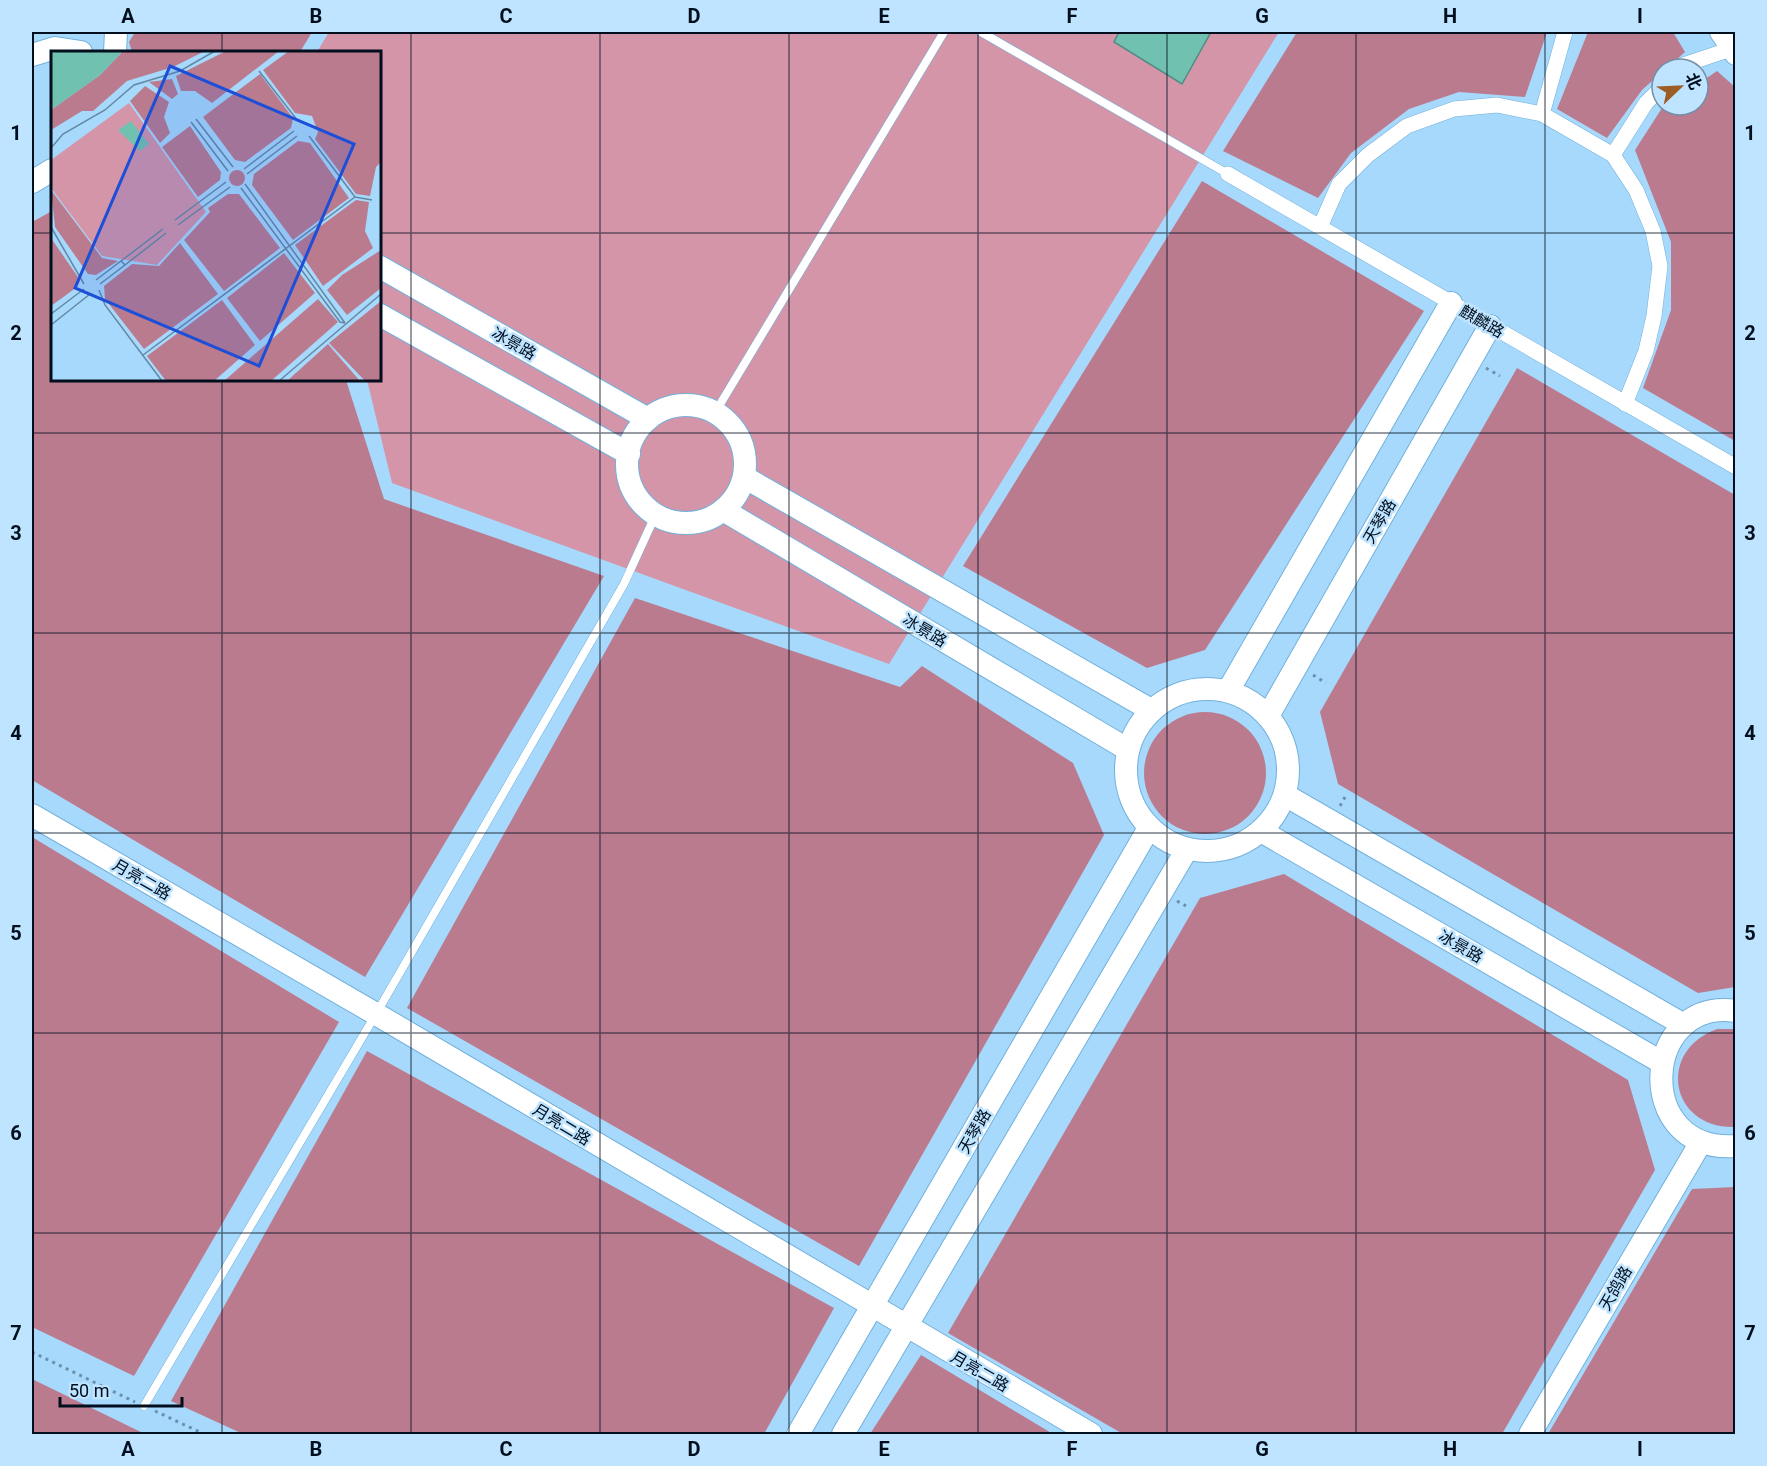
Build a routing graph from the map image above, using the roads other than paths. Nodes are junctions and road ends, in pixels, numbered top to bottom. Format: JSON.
{"nodes":[{"id":1,"x":78,"y":32,"type":"edge"},
{"id":2,"x":116,"y":32,"type":"edge"},
{"id":3,"x":944,"y":32,"type":"edge"},
{"id":4,"x":981,"y":32,"type":"edge"},
{"id":5,"x":1565,"y":32,"type":"edge"},
{"id":6,"x":1729,"y":45,"type":"edge"},
{"id":7,"x":38,"y":51,"type":"edge"},
{"id":8,"x":115,"y":51,"type":"edge"},
{"id":9,"x":1701,"y":57,"type":"edge"},
{"id":10,"x":1650,"y":99,"type":"edge"},
{"id":11,"x":1542,"y":114,"type":"junction"},
{"id":12,"x":1613,"y":155,"type":"junction"},
{"id":13,"x":32,"y":161,"type":"edge"},
{"id":14,"x":51,"y":169,"type":"edge"},
{"id":15,"x":51,"y":170,"type":"edge"},
{"id":16,"x":1228,"y":174,"type":"joint"},
{"id":17,"x":32,"y":182,"type":"edge"},
{"id":18,"x":1320,"y":227,"type":"junction"},
{"id":19,"x":381,"y":268,"type":"edge"},
{"id":20,"x":1451,"y":303,"type":"junction"},
{"id":21,"x":381,"y":316,"type":"edge"},
{"id":22,"x":1490,"y":326,"type":"junction"},
{"id":23,"x":1625,"y":404,"type":"junction"},
{"id":24,"x":716,"y":411,"type":"junction"},
{"id":25,"x":648,"y":419,"type":"junction"},
{"id":26,"x":629,"y":454,"type":"junction"},
{"id":27,"x":1736,"y":467,"type":"edge"},
{"id":28,"x":744,"y":477,"type":"junction"},
{"id":29,"x":723,"y":510,"type":"junction"},
{"id":30,"x":655,"y":516,"type":"junction"},
{"id":31,"x":1228,"y":690,"type":"junction"},
{"id":32,"x":1151,"y":710,"type":"junction"},
{"id":33,"x":1268,"y":716,"type":"junction"},
{"id":34,"x":1127,"y":750,"type":"junction"},
{"id":35,"x":1285,"y":795,"type":"junction"},
{"id":36,"x":32,"y":815,"type":"edge"},
{"id":37,"x":1149,"y":828,"type":"junction"},
{"id":38,"x":1261,"y":831,"type":"junction"},
{"id":39,"x":1187,"y":849,"type":"junction"},
{"id":40,"x":1736,"y":1011,"type":"edge"},
{"id":41,"x":376,"y":1014,"type":"junction"},
{"id":42,"x":1684,"y":1025,"type":"junction"},
{"id":43,"x":1661,"y":1062,"type":"junction"},
{"id":44,"x":1701,"y":1142,"type":"junction"},
{"id":45,"x":1736,"y":1146,"type":"edge"},
{"id":46,"x":872,"y":1308,"type":"junction"},
{"id":47,"x":906,"y":1328,"type":"junction"},
{"id":48,"x":144,"y":1406,"type":"road end"},
{"id":49,"x":798,"y":1434,"type":"edge"},
{"id":50,"x":843,"y":1434,"type":"edge"},
{"id":51,"x":1091,"y":1434,"type":"edge"},
{"id":52,"x":1530,"y":1434,"type":"edge"}],
"edges":[{"from":1,"to":7,"type":"main road"},
{"from":2,"to":8,"type":"main road"},
{"from":3,"to":24,"type":"lane"},
{"from":4,"to":16,"type":"lane"},
{"from":5,"to":11,"type":"street"},
{"from":6,"to":9,"type":"street"},
{"from":10,"to":12,"type":"street"},
{"from":11,"to":12,"type":"street"},
{"from":11,"to":18,"type":"street"},
{"from":12,"to":23,"type":"street"},
{"from":13,"to":14,"type":"main road"},
{"from":15,"to":17,"type":"main road"},
{"from":16,"to":18,"type":"street","name":"麒麟路"},
{"from":18,"to":20,"type":"street","name":"麒麟路"},
{"from":19,"to":25,"type":"main road","name":"冰景路"},
{"from":20,"to":22,"type":"street","name":"麒麟路"},
{"from":20,"to":31,"type":"main road"},
{"from":21,"to":26,"type":"main road"},
{"from":22,"to":23,"type":"street","name":"麒麟路"},
{"from":22,"to":33,"type":"main road","name":"天琴路"},
{"from":23,"to":27,"type":"street","name":"麒麟路"},
{"from":24,"to":25,"type":"main road"},
{"from":24,"to":28,"type":"main road"},
{"from":25,"to":26,"type":"main road"},
{"from":26,"to":30,"type":"main road"},
{"from":28,"to":29,"type":"main road"},
{"from":28,"to":32,"type":"main road"},
{"from":29,"to":30,"type":"main road"},
{"from":29,"to":34,"type":"main road","name":"冰景路"},
{"from":30,"to":41,"type":"lane"},
{"from":31,"to":32,"type":"main road"},
{"from":31,"to":33,"type":"main road"},
{"from":32,"to":34,"type":"main road"},
{"from":33,"to":35,"type":"main road"},
{"from":34,"to":37,"type":"main road"},
{"from":35,"to":38,"type":"main road"},
{"from":35,"to":42,"type":"main road"},
{"from":36,"to":41,"type":"main road","name":"月亮二路"},
{"from":37,"to":39,"type":"main road"},
{"from":37,"to":46,"type":"main road","name":"天琴路"},
{"from":38,"to":39,"type":"main road"},
{"from":38,"to":43,"type":"main road","name":"冰景路"},
{"from":39,"to":47,"type":"main road"},
{"from":40,"to":42,"type":"main road"},
{"from":41,"to":46,"type":"main road","name":"月亮二路"},
{"from":41,"to":48,"type":"lane"},
{"from":42,"to":43,"type":"main road"},
{"from":43,"to":44,"type":"main road"},
{"from":44,"to":45,"type":"main road"},
{"from":44,"to":52,"type":"main road","name":"天鸽路"},
{"from":46,"to":47,"type":"main road","name":"月亮二路"},
{"from":46,"to":49,"type":"main road","name":"天琴路"},
{"from":47,"to":50,"type":"main road"},
{"from":47,"to":51,"type":"main road","name":"月亮二路"}]}
